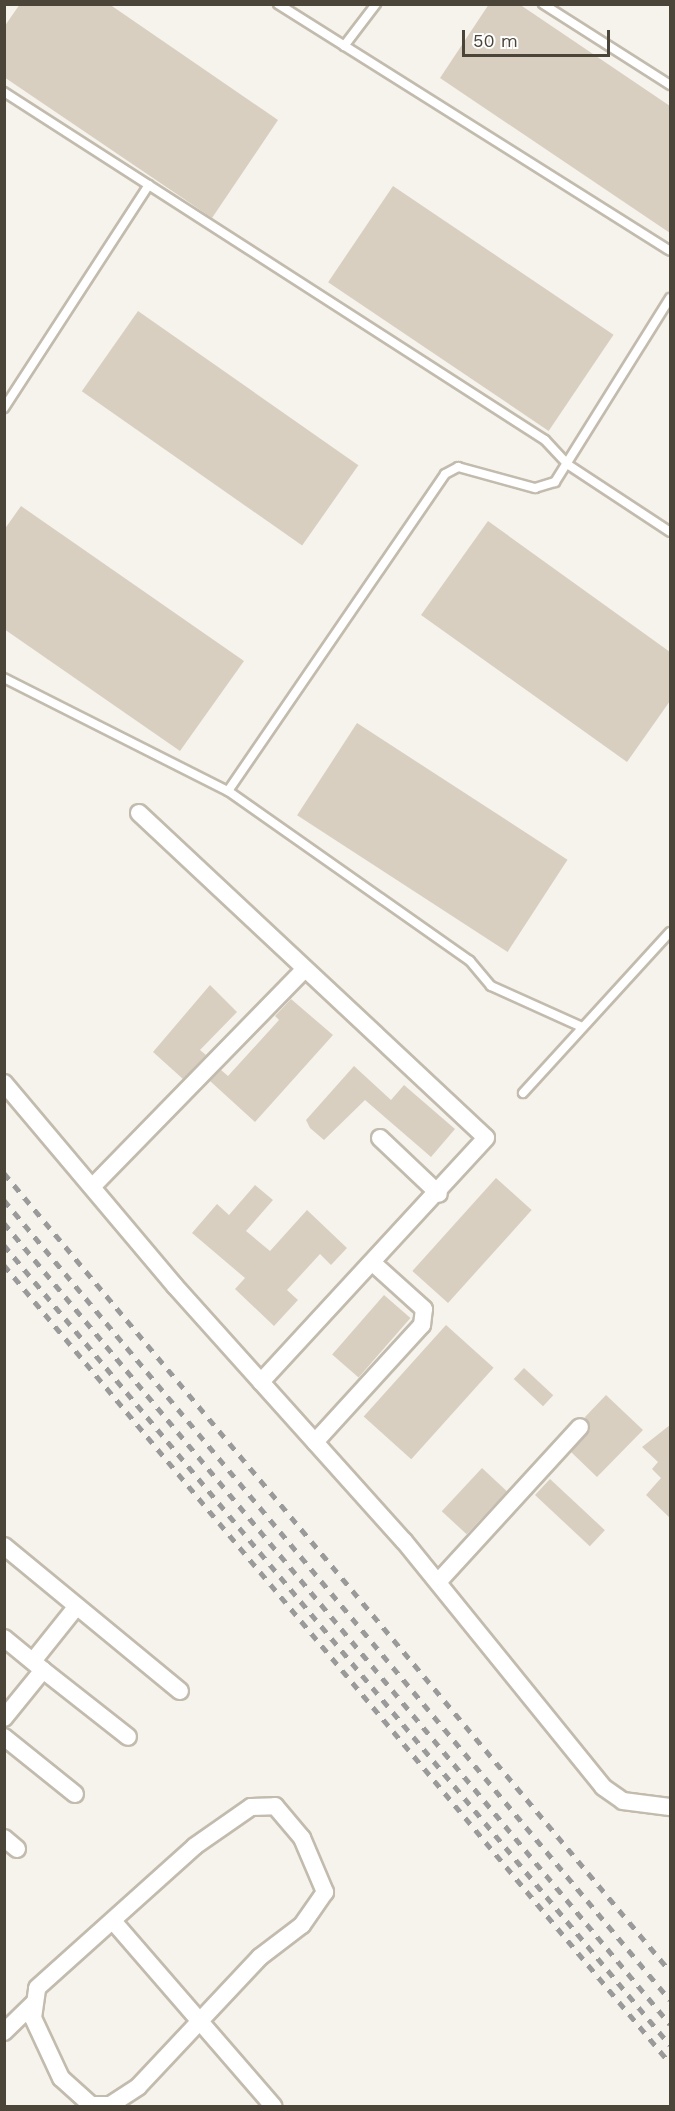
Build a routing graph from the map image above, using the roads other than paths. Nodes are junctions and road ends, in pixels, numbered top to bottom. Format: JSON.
{"nodes":[{"id":1,"x":278,"y":4,"type":"edge"},
{"id":2,"x":376,"y":4,"type":"edge"},
{"id":3,"x":543,"y":4,"type":"edge"},
{"id":4,"x":344,"y":46,"type":"junction"},
{"id":5,"x":670,"y":85,"type":"edge"},
{"id":6,"x":4,"y":92,"type":"edge"},
{"id":7,"x":149,"y":185,"type":"junction"},
{"id":8,"x":670,"y":251,"type":"edge"},
{"id":9,"x":670,"y":298,"type":"edge"},
{"id":10,"x":4,"y":408,"type":"edge"},
{"id":11,"x":567,"y":464,"type":"junction"},
{"id":12,"x":670,"y":532,"type":"edge"},
{"id":13,"x":4,"y":678,"type":"edge"},
{"id":14,"x":228,"y":791,"type":"junction"},
{"id":15,"x":139,"y":813,"type":"dead end"},
{"id":16,"x":670,"y":932,"type":"edge"},
{"id":17,"x":305,"y":969,"type":"junction"},
{"id":18,"x":582,"y":1027,"type":"junction"},
{"id":19,"x":4,"y":1083,"type":"edge"},
{"id":20,"x":523,"y":1093,"type":"dead end"},
{"id":21,"x":380,"y":1138,"type":"dead end"},
{"id":22,"x":92,"y":1187,"type":"junction"},
{"id":23,"x":439,"y":1194,"type":"junction"},
{"id":24,"x":374,"y":1264,"type":"junction"},
{"id":25,"x":261,"y":1382,"type":"junction"},
{"id":26,"x":580,"y":1427,"type":"dead end"},
{"id":27,"x":315,"y":1442,"type":"junction"},
{"id":28,"x":4,"y":1546,"type":"edge"},
{"id":29,"x":438,"y":1582,"type":"junction"},
{"id":30,"x":77,"y":1606,"type":"junction"},
{"id":31,"x":4,"y":1638,"type":"edge"},
{"id":32,"x":38,"y":1665,"type":"junction"},
{"id":33,"x":180,"y":1691,"type":"dead end"},
{"id":34,"x":4,"y":1718,"type":"edge"},
{"id":35,"x":4,"y":1737,"type":"edge"},
{"id":36,"x":128,"y":1737,"type":"dead end"},
{"id":37,"x":75,"y":1794,"type":"dead end"},
{"id":38,"x":670,"y":1808,"type":"edge"},
{"id":39,"x":112,"y":1921,"type":"junction"},
{"id":40,"x":35,"y":2002,"type":"junction"},
{"id":41,"x":200,"y":2023,"type":"junction"},
{"id":42,"x":4,"y":2032,"type":"edge"},
{"id":43,"x":111,"y":2106,"type":"edge"},
{"id":44,"x":273,"y":2106,"type":"edge"}],
"edges":[{"from":1,"to":4,"type":"lane"},
{"from":2,"to":4,"type":"lane"},
{"from":3,"to":5,"type":"lane"},
{"from":4,"to":8,"type":"lane"},
{"from":6,"to":7,"type":"lane"},
{"from":7,"to":10,"type":"lane"},
{"from":7,"to":11,"type":"lane"},
{"from":9,"to":11,"type":"lane"},
{"from":11,"to":12,"type":"lane"},
{"from":11,"to":14,"type":"lane"},
{"from":13,"to":14,"type":"lane"},
{"from":14,"to":18,"type":"lane"},
{"from":15,"to":17,"type":"street"},
{"from":16,"to":18,"type":"lane"},
{"from":17,"to":22,"type":"street"},
{"from":17,"to":23,"type":"street"},
{"from":18,"to":20,"type":"lane"},
{"from":19,"to":22,"type":"street"},
{"from":21,"to":23,"type":"street"},
{"from":22,"to":25,"type":"street"},
{"from":23,"to":24,"type":"street"},
{"from":24,"to":25,"type":"street"},
{"from":24,"to":27,"type":"street"},
{"from":25,"to":27,"type":"street"},
{"from":26,"to":29,"type":"street"},
{"from":27,"to":29,"type":"street"},
{"from":28,"to":30,"type":"street"},
{"from":29,"to":38,"type":"street"},
{"from":30,"to":32,"type":"street"},
{"from":30,"to":33,"type":"street"},
{"from":31,"to":32,"type":"street"},
{"from":32,"to":34,"type":"street"},
{"from":32,"to":36,"type":"street"},
{"from":35,"to":37,"type":"street"},
{"from":39,"to":40,"type":"street"},
{"from":39,"to":41,"type":"street"},
{"from":39,"to":41,"type":"street"},
{"from":40,"to":42,"type":"street"},
{"from":40,"to":43,"type":"street"},
{"from":41,"to":43,"type":"street"},
{"from":41,"to":44,"type":"street"}]}
